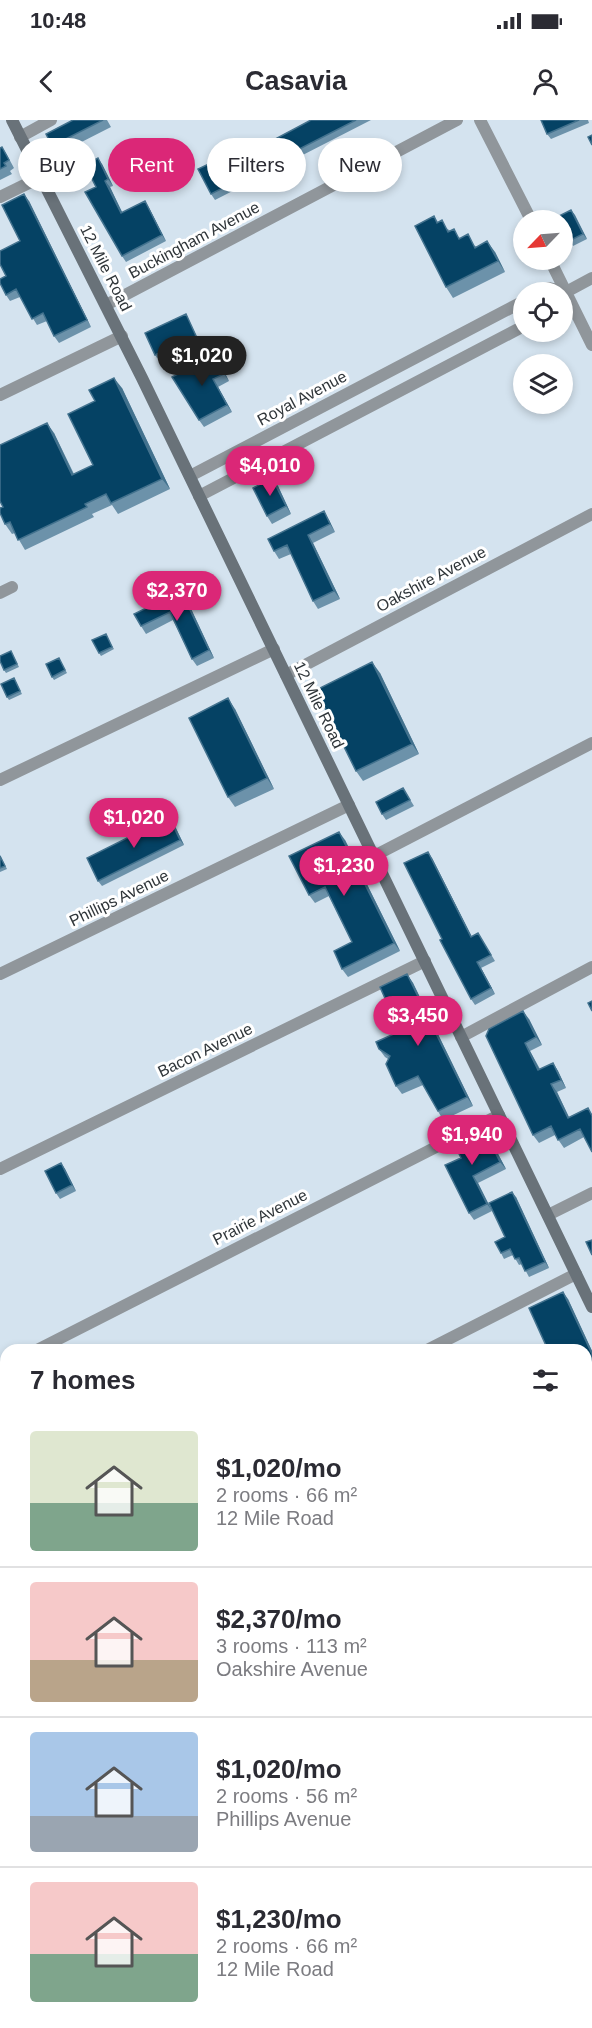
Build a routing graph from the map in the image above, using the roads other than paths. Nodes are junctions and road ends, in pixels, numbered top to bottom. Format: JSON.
{"nodes":[{"id":1,"x":12,"y":120,"type":"edge"},
{"id":2,"x":51,"y":120,"type":"edge"},
{"id":3,"x":458,"y":120,"type":"edge"},
{"id":4,"x":480,"y":120,"type":"edge"},
{"id":5,"x":20,"y":136,"type":"joint"},
{"id":6,"x":18,"y":188,"type":"edge"},
{"id":7,"x":49,"y":192,"type":"edge"},
{"id":8,"x":0,"y":197,"type":"edge"},
{"id":9,"x":526,"y":210,"type":"edge"},
{"id":10,"x":592,"y":278,"type":"edge"},
{"id":11,"x":573,"y":290,"type":"edge"},
{"id":12,"x":106,"y":305,"type":"junction"},
{"id":13,"x":513,"y":307,"type":"edge"},
{"id":14,"x":573,"y":312,"type":"edge"},
{"id":15,"x":513,"y":332,"type":"edge"},
{"id":16,"x":122,"y":336,"type":"junction"},
{"id":17,"x":592,"y":345,"type":"edge"},
{"id":18,"x":367,"y":383,"type":"junction"},
{"id":19,"x":0,"y":394,"type":"edge"},
{"id":20,"x":376,"y":403,"type":"junction"},
{"id":21,"x":190,"y":476,"type":"junction"},
{"id":22,"x":199,"y":496,"type":"junction"},
{"id":23,"x":592,"y":514,"type":"edge"},
{"id":24,"x":12,"y":587,"type":"dead end"},
{"id":25,"x":0,"y":593,"type":"edge"},
{"id":26,"x":274,"y":648,"type":"junction"},
{"id":27,"x":286,"y":675,"type":"junction"},
{"id":28,"x":592,"y":743,"type":"edge"},
{"id":29,"x":0,"y":780,"type":"edge"},
{"id":30,"x":349,"y":805,"type":"junction"},
{"id":31,"x":374,"y":856,"type":"junction"},
{"id":32,"x":425,"y":961,"type":"junction"},
{"id":33,"x":592,"y":967,"type":"edge"},
{"id":34,"x":0,"y":974,"type":"edge"},
{"id":35,"x":461,"y":1037,"type":"junction"},
{"id":36,"x":499,"y":1115,"type":"junction"},
{"id":37,"x":0,"y":1169,"type":"edge"},
{"id":38,"x":592,"y":1193,"type":"edge"},
{"id":39,"x":548,"y":1215,"type":"junction"},
{"id":40,"x":576,"y":1274,"type":"junction"},
{"id":41,"x":592,"y":1306,"type":"edge"},
{"id":42,"x":49,"y":1344,"type":"edge"},
{"id":43,"x":439,"y":1344,"type":"edge"}],
"edges":[{"from":1,"to":5,"type":"main road","name":"12 Mile Road"},
{"from":2,"to":5,"type":"street"},
{"from":3,"to":12,"type":"street","name":"Buckingham Avenue"},
{"from":4,"to":9,"type":"street"},
{"from":6,"to":8,"type":"street"},
{"from":7,"to":12,"type":"main road","name":"12 Mile Road"},
{"from":10,"to":11,"type":"street"},
{"from":12,"to":16,"type":"main road","name":"12 Mile Road"},
{"from":13,"to":18,"type":"street","name":"Royal Avenue"},
{"from":14,"to":17,"type":"street"},
{"from":15,"to":20,"type":"street"},
{"from":16,"to":19,"type":"street"},
{"from":16,"to":21,"type":"main road","name":"12 Mile Road"},
{"from":18,"to":20,"type":"street","name":"Royal Avenue"},
{"from":18,"to":21,"type":"street","name":"Royal Avenue"},
{"from":20,"to":22,"type":"street"},
{"from":21,"to":22,"type":"main road","name":"12 Mile Road"},
{"from":22,"to":26,"type":"main road","name":"12 Mile Road"},
{"from":23,"to":27,"type":"street","name":"Oakshire Avenue"},
{"from":24,"to":25,"type":"street"},
{"from":26,"to":27,"type":"main road","name":"12 Mile Road"},
{"from":26,"to":29,"type":"street"},
{"from":27,"to":30,"type":"main road","name":"12 Mile Road"},
{"from":28,"to":31,"type":"street"},
{"from":30,"to":31,"type":"main road","name":"12 Mile Road"},
{"from":30,"to":34,"type":"street","name":"Phillips Avenue"},
{"from":31,"to":32,"type":"main road","name":"12 Mile Road"},
{"from":32,"to":35,"type":"main road","name":"12 Mile Road"},
{"from":32,"to":37,"type":"street","name":"Bacon Avenue"},
{"from":33,"to":35,"type":"street"},
{"from":35,"to":36,"type":"main road","name":"12 Mile Road"},
{"from":36,"to":39,"type":"main road","name":"12 Mile Road"},
{"from":36,"to":42,"type":"street","name":"Prairie Avenue"},
{"from":38,"to":39,"type":"street"},
{"from":39,"to":40,"type":"main road","name":"12 Mile Road"},
{"from":40,"to":41,"type":"main road","name":"12 Mile Road"},
{"from":40,"to":43,"type":"street"}]}
